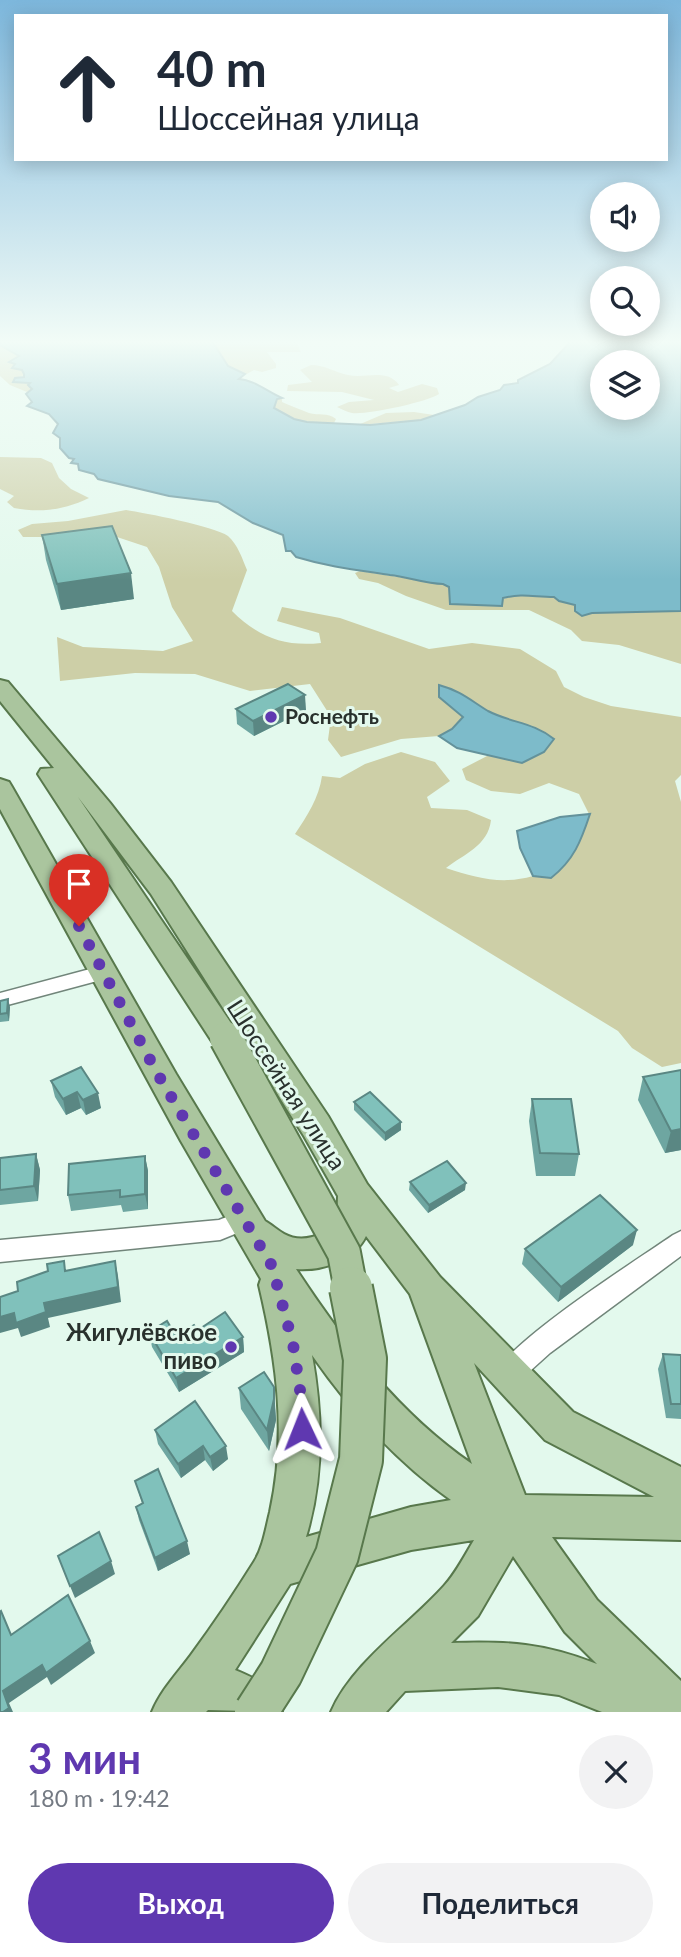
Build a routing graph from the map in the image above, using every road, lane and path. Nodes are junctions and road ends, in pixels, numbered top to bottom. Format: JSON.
{"nodes":[{"id":1,"x":0,"y":687,"type":"edge"},
{"id":2,"x":0,"y":709,"type":"edge"},
{"id":3,"x":0,"y":787,"type":"edge"},
{"id":4,"x":105,"y":972,"type":"junction"},
{"id":5,"x":0,"y":1000,"type":"edge"},
{"id":6,"x":355,"y":1195,"type":"junction"},
{"id":7,"x":247,"y":1225,"type":"junction"},
{"id":8,"x":681,"y":1242,"type":"edge"},
{"id":9,"x":0,"y":1251,"type":"edge"},
{"id":10,"x":272,"y":1266,"type":"junction"},
{"id":11,"x":425,"y":1285,"type":"junction"},
{"id":12,"x":510,"y":1372,"type":"junction"},
{"id":13,"x":681,"y":1489,"type":"edge"},
{"id":14,"x":512,"y":1517,"type":"junction"},
{"id":15,"x":681,"y":1518,"type":"edge"},
{"id":16,"x":277,"y":1565,"type":"junction"},
{"id":17,"x":394,"y":1668,"type":"junction"},
{"id":18,"x":188,"y":1698,"type":"edge"},
{"id":19,"x":257,"y":1712,"type":"edge"},
{"id":20,"x":355,"y":1712,"type":"edge"},
{"id":21,"x":661,"y":1712,"type":"edge"},
{"id":22,"x":679,"y":1712,"type":"edge"}],
"edges":[{"from":1,"to":6,"type":"main road","name":"Шоссейная улица"},
{"from":2,"to":19,"type":"main road","name":"Шоссейная улица","bridge":true},
{"from":3,"to":4,"type":"main road"},
{"from":4,"to":5,"type":"street"},
{"from":4,"to":7,"type":"main road"},
{"from":6,"to":7,"type":"main road"},
{"from":6,"to":11,"type":"main road","name":"Шоссейная улица"},
{"from":7,"to":9,"type":"street"},
{"from":7,"to":10,"type":"main road"},
{"from":8,"to":12,"type":"street"},
{"from":10,"to":14,"type":"main road"},
{"from":10,"to":16,"type":"main road"},
{"from":11,"to":12,"type":"main road"},
{"from":11,"to":14,"type":"main road","name":"Шоссейная улица"},
{"from":12,"to":13,"type":"main road"},
{"from":14,"to":15,"type":"main road"},
{"from":14,"to":16,"type":"main road"},
{"from":14,"to":17,"type":"main road"},
{"from":14,"to":22,"type":"main road"},
{"from":16,"to":18,"type":"main road"},
{"from":17,"to":20,"type":"main road"},
{"from":17,"to":21,"type":"main road"},
{"from":18,"to":19,"type":"main road"}]}
